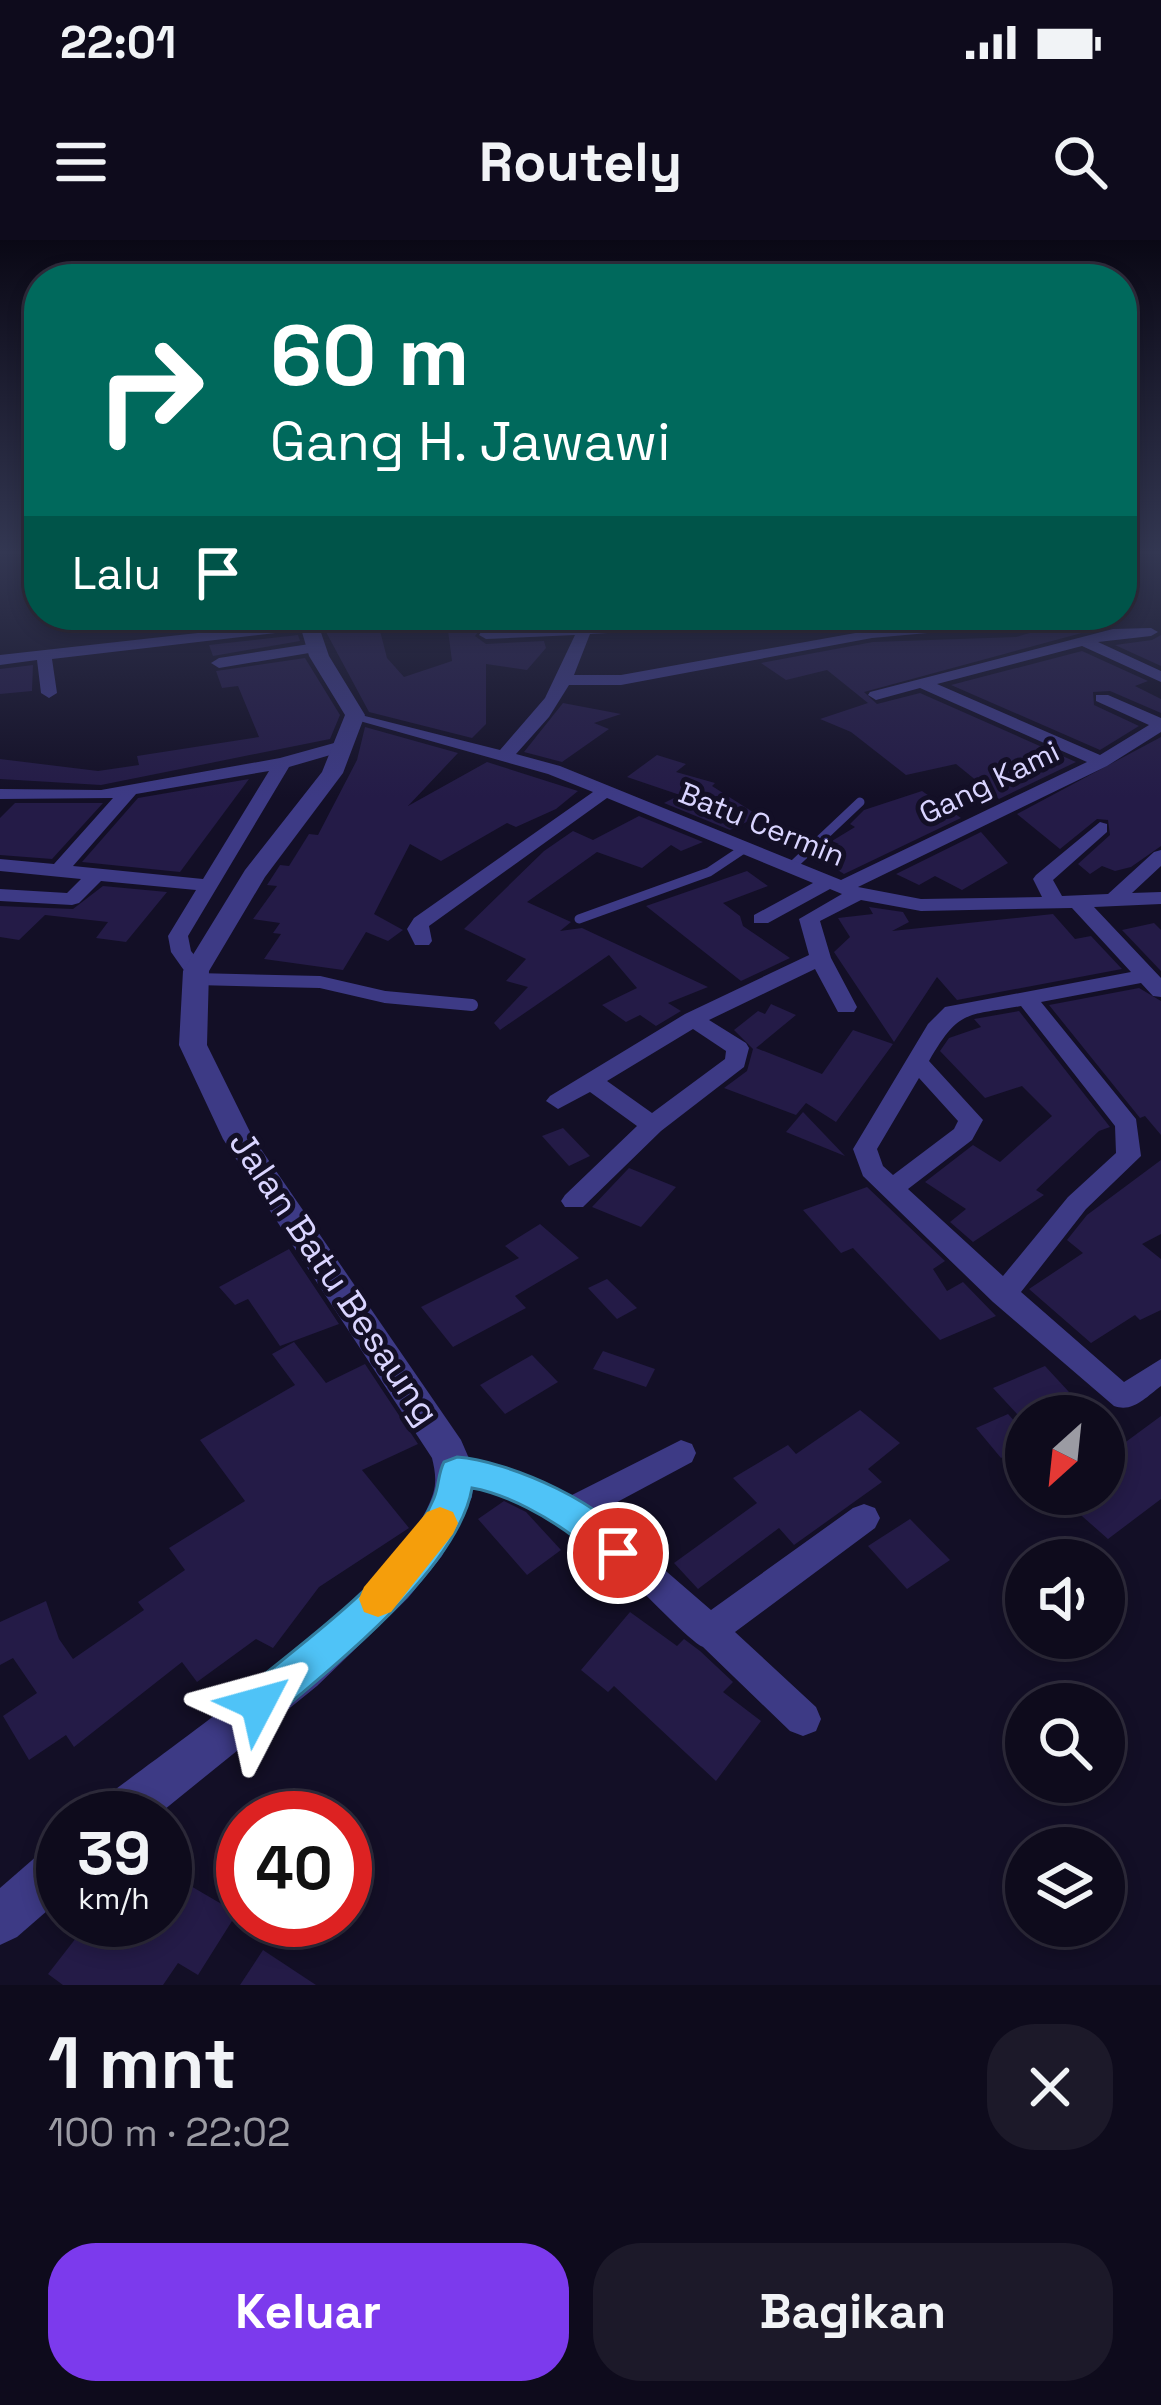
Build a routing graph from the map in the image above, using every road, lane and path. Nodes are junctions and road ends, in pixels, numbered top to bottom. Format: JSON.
{"nodes":[{"id":1,"x":191,"y":635,"type":"edge"},
{"id":2,"x":273,"y":635,"type":"edge"},
{"id":3,"x":312,"y":635,"type":"edge"},
{"id":4,"x":583,"y":635,"type":"edge"},
{"id":5,"x":864,"y":635,"type":"edge"},
{"id":6,"x":1101,"y":635,"type":"edge"},
{"id":7,"x":1082,"y":640,"type":"junction"},
{"id":8,"x":316,"y":649,"type":"junction"},
{"id":9,"x":44,"y":653,"type":"junction"},
{"id":10,"x":279,"y":655,"type":"junction"},
{"id":11,"x":0,"y":660,"type":"edge"},
{"id":12,"x":219,"y":664,"type":"dead end"},
{"id":13,"x":287,"y":677,"type":"dead end"},
{"id":14,"x":1161,"y":677,"type":"edge"},
{"id":15,"x":569,"y":680,"type":"junction"},
{"id":16,"x":924,"y":684,"type":"junction"},
{"id":17,"x":49,"y":693,"type":"dead end"},
{"id":18,"x":876,"y":695,"type":"dead end"},
{"id":19,"x":1102,"y":698,"type":"dead end"},
{"id":20,"x":1161,"y":725,"type":"edge"},
{"id":21,"x":350,"y":730,"type":"junction"},
{"id":22,"x":504,"y":756,"type":"junction"},
{"id":23,"x":1101,"y":761,"type":"junction"},
{"id":24,"x":282,"y":763,"type":"junction"},
{"id":25,"x":130,"y":791,"type":"junction"},
{"id":26,"x":603,"y":793,"type":"junction"},
{"id":27,"x":0,"y":794,"type":"edge"},
{"id":28,"x":860,"y":802,"type":"dead end"},
{"id":29,"x":1100,"y":828,"type":"dead end"},
{"id":30,"x":742,"y":850,"type":"junction"},
{"id":31,"x":1161,"y":856,"type":"edge"},
{"id":32,"x":0,"y":865,"type":"edge"},
{"id":33,"x":790,"y":868,"type":"junction"},
{"id":34,"x":58,"y":872,"type":"junction"},
{"id":35,"x":95,"y":876,"type":"junction"},
{"id":36,"x":205,"y":885,"type":"junction"},
{"id":37,"x":842,"y":888,"type":"junction"},
{"id":38,"x":0,"y":895,"type":"edge"},
{"id":39,"x":1161,"y":898,"type":"edge"},
{"id":40,"x":1112,"y":901,"type":"junction"},
{"id":41,"x":1067,"y":903,"type":"junction"},
{"id":42,"x":761,"y":919,"type":"dead end"},
{"id":43,"x":579,"y":920,"type":"dead end"},
{"id":44,"x":422,"y":941,"type":"dead end"},
{"id":45,"x":820,"y":958,"type":"junction"},
{"id":46,"x":196,"y":975,"type":"junction"},
{"id":47,"x":1152,"y":983,"type":"edge"},
{"id":48,"x":1026,"y":997,"type":"junction"},
{"id":49,"x":472,"y":1005,"type":"dead end"},
{"id":50,"x":846,"y":1007,"type":"dead end"},
{"id":51,"x":693,"y":1019,"type":"junction"},
{"id":52,"x":918,"y":1063,"type":"junction"},
{"id":53,"x":591,"y":1081,"type":"junction"},
{"id":54,"x":558,"y":1101,"type":"dead end"},
{"id":55,"x":652,"y":1125,"type":"junction"},
{"id":56,"x":891,"y":1189,"type":"junction"},
{"id":57,"x":574,"y":1201,"type":"dead end"},
{"id":58,"x":1003,"y":1295,"type":"junction"},
{"id":59,"x":1161,"y":1370,"type":"edge"},
{"id":60,"x":1101,"y":1395,"type":"edge"},
{"id":61,"x":1125,"y":1398,"type":"edge"},
{"id":62,"x":681,"y":1453,"type":"dead end"},
{"id":63,"x":457,"y":1472,"type":"junction"},
{"id":64,"x":566,"y":1513,"type":"junction"},
{"id":65,"x":864,"y":1518,"type":"dead end"},
{"id":66,"x":707,"y":1633,"type":"junction"},
{"id":67,"x":803,"y":1718,"type":"dead end"},
{"id":68,"x":150,"y":1791,"type":"edge"},
{"id":69,"x":36,"y":1889,"type":"edge"},
{"id":70,"x":0,"y":1920,"type":"edge"}],
"edges":[{"from":1,"to":9,"type":"street"},
{"from":2,"to":10,"type":"street"},
{"from":3,"to":8,"type":"street"},
{"from":4,"to":15,"type":"street"},
{"from":5,"to":15,"type":"street"},
{"from":6,"to":7,"type":"street"},
{"from":7,"to":14,"type":"street"},
{"from":7,"to":16,"type":"street"},
{"from":8,"to":10,"type":"street"},
{"from":8,"to":21,"type":"street"},
{"from":9,"to":11,"type":"street"},
{"from":9,"to":17,"type":"street"},
{"from":10,"to":12,"type":"street"},
{"from":10,"to":13,"type":"street"},
{"from":15,"to":22,"type":"street"},
{"from":16,"to":18,"type":"street"},
{"from":16,"to":23,"type":"street"},
{"from":19,"to":20,"type":"street"},
{"from":20,"to":23,"type":"street","name":"Gang Kami"},
{"from":21,"to":22,"type":"street","name":"Batu Cermin"},
{"from":21,"to":24,"type":"street"},
{"from":21,"to":46,"type":"street","name":"Jalan Batu Besaung"},
{"from":22,"to":26,"type":"street","name":"Batu Cermin"},
{"from":23,"to":37,"type":"street","name":"Gang Kami"},
{"from":24,"to":25,"type":"street"},
{"from":24,"to":36,"type":"street"},
{"from":25,"to":27,"type":"street"},
{"from":25,"to":34,"type":"street"},
{"from":26,"to":30,"type":"street","name":"Batu Cermin"},
{"from":26,"to":44,"type":"street"},
{"from":28,"to":33,"type":"lane"},
{"from":29,"to":41,"type":"street"},
{"from":30,"to":33,"type":"street","name":"Batu Cermin"},
{"from":30,"to":43,"type":"lane"},
{"from":31,"to":40,"type":"street"},
{"from":32,"to":34,"type":"street"},
{"from":33,"to":37,"type":"street","name":"Batu Cermin"},
{"from":34,"to":35,"type":"street"},
{"from":35,"to":36,"type":"street"},
{"from":35,"to":38,"type":"street"},
{"from":36,"to":46,"type":"street"},
{"from":37,"to":41,"type":"street","name":"Batu Cermin"},
{"from":37,"to":42,"type":"street"},
{"from":37,"to":45,"type":"street"},
{"from":39,"to":40,"type":"street","name":"Batu Cermin"},
{"from":40,"to":41,"type":"street","name":"Batu Cermin"},
{"from":41,"to":47,"type":"street"},
{"from":45,"to":50,"type":"street"},
{"from":45,"to":51,"type":"street"},
{"from":46,"to":49,"type":"lane"},
{"from":46,"to":63,"type":"street","name":"Jalan Batu Besaung"},
{"from":47,"to":48,"type":"street"},
{"from":48,"to":52,"type":"street"},
{"from":48,"to":58,"type":"street"},
{"from":51,"to":53,"type":"street"},
{"from":51,"to":55,"type":"street"},
{"from":52,"to":56,"type":"street"},
{"from":52,"to":56,"type":"street"},
{"from":53,"to":54,"type":"street"},
{"from":53,"to":55,"type":"street"},
{"from":55,"to":57,"type":"street"},
{"from":56,"to":58,"type":"street"},
{"from":58,"to":60,"type":"street"},
{"from":59,"to":61,"type":"street"},
{"from":62,"to":64,"type":"street"},
{"from":63,"to":64,"type":"street"},
{"from":63,"to":68,"type":"street"},
{"from":64,"to":66,"type":"street"},
{"from":65,"to":66,"type":"street"},
{"from":66,"to":67,"type":"street"},
{"from":69,"to":70,"type":"street"}]}
